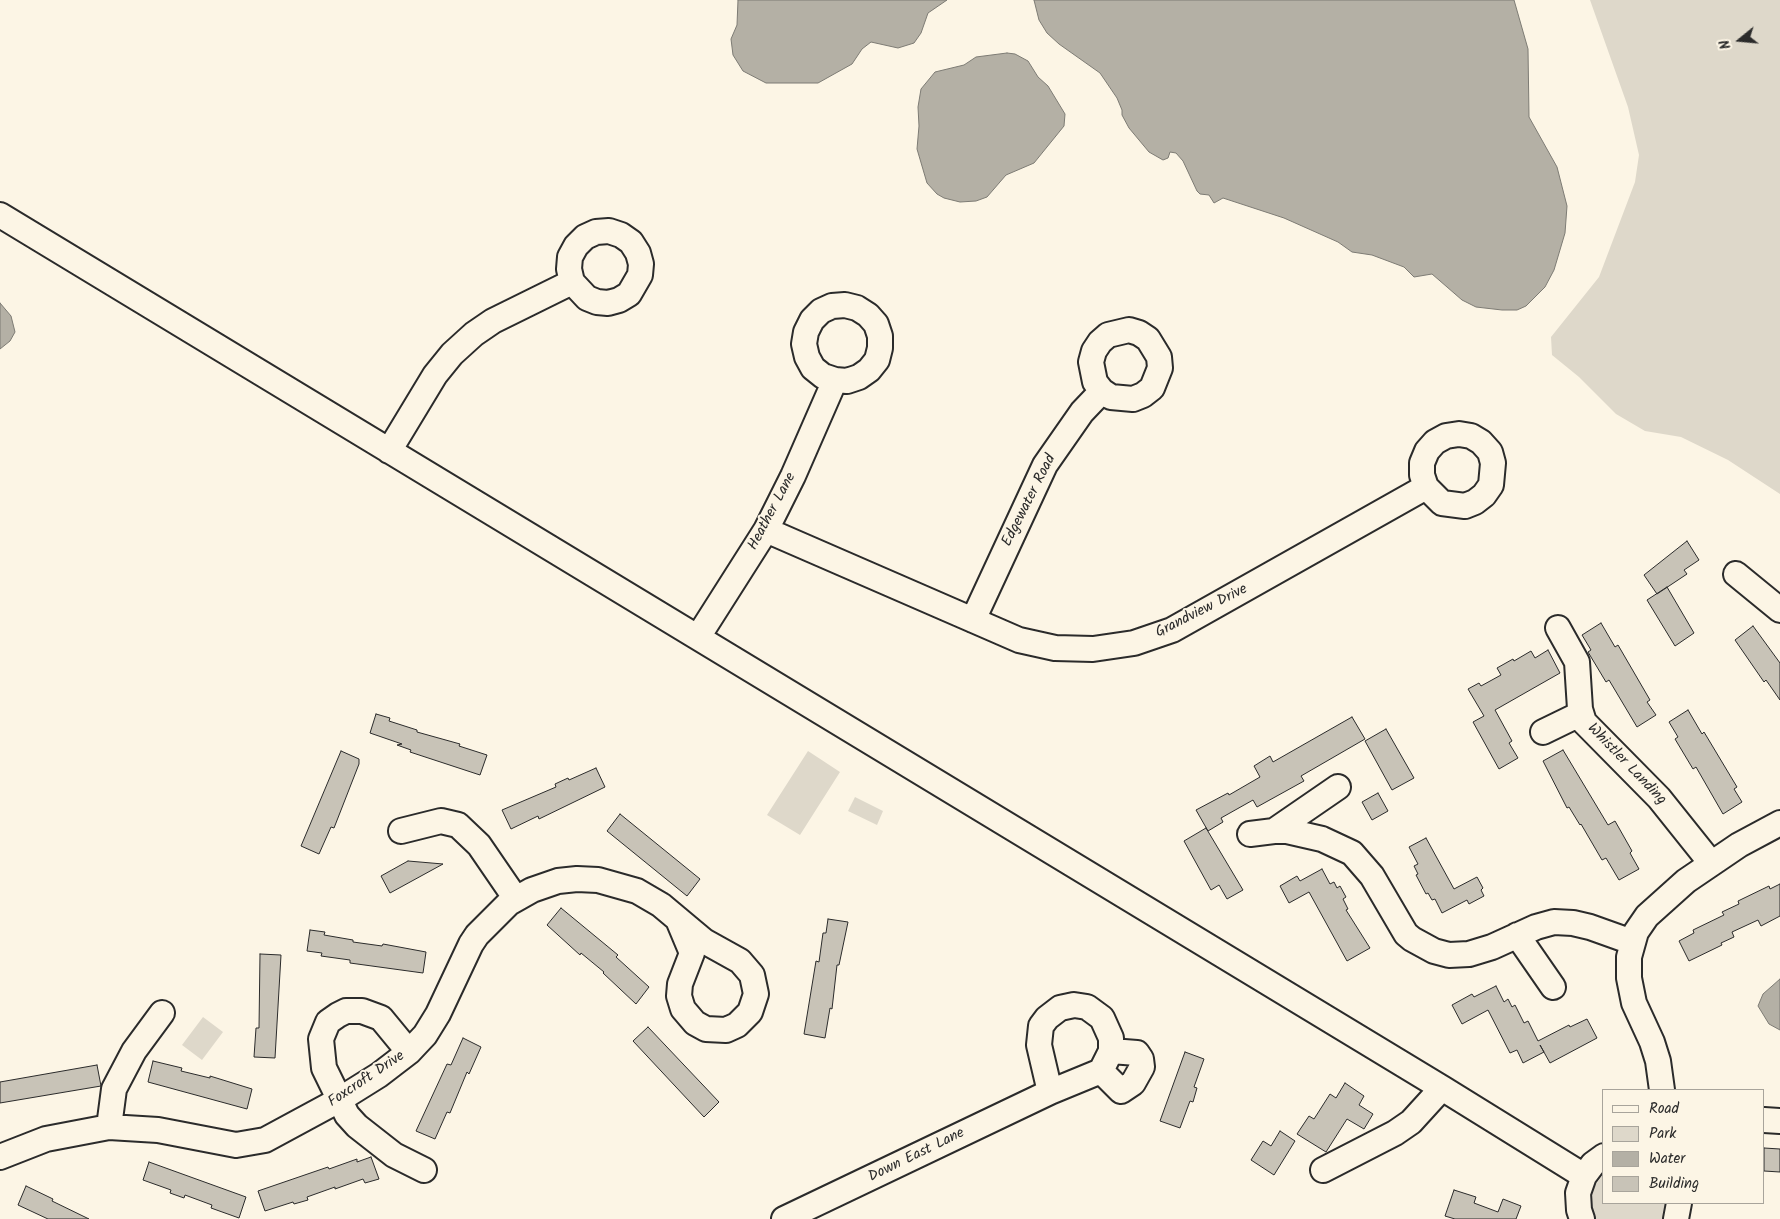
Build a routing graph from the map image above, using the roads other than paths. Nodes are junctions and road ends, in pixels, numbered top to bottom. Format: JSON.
{"nodes":[{"id":1,"x":0,"y":215,"type":"edge"},
{"id":2,"x":572,"y":282,"type":"dead end"},
{"id":3,"x":835,"y":380,"type":"dead end"},
{"id":4,"x":1102,"y":391,"type":"dead end"},
{"id":5,"x":389,"y":450,"type":"junction"},
{"id":6,"x":1426,"y":487,"type":"dead end"},
{"id":7,"x":766,"y":530,"type":"junction"},
{"id":8,"x":1736,"y":574,"type":"dead end"},
{"id":9,"x":1780,"y":610,"type":"edge"},
{"id":10,"x":973,"y":620,"type":"junction"},
{"id":11,"x":1558,"y":628,"type":"dead end"},
{"id":12,"x":698,"y":637,"type":"junction"},
{"id":13,"x":1580,"y":714,"type":"junction"},
{"id":14,"x":1543,"y":732,"type":"dead end"},
{"id":15,"x":1338,"y":787,"type":"dead end"},
{"id":16,"x":1780,"y":823,"type":"edge"},
{"id":17,"x":401,"y":831,"type":"dead end"},
{"id":18,"x":1274,"y":831,"type":"junction"},
{"id":19,"x":1250,"y":834,"type":"dead end"},
{"id":20,"x":1711,"y":863,"type":"junction"},
{"id":21,"x":516,"y":899,"type":"junction"},
{"id":22,"x":679,"y":922,"type":"junction"},
{"id":23,"x":1517,"y":935,"type":"junction"},
{"id":24,"x":1632,"y":942,"type":"junction"},
{"id":25,"x":1553,"y":987,"type":"dead end"},
{"id":26,"x":162,"y":1013,"type":"dead end"},
{"id":27,"x":409,"y":1052,"type":"junction"},
{"id":28,"x":1442,"y":1088,"type":"junction"},
{"id":29,"x":1662,"y":1089,"type":"edge"},
{"id":30,"x":1050,"y":1092,"type":"junction"},
{"id":31,"x":339,"y":1100,"type":"junction"},
{"id":32,"x":1765,"y":1120,"type":"edge"},
{"id":33,"x":1780,"y":1121,"type":"edge"},
{"id":34,"x":109,"y":1127,"type":"junction"},
{"id":35,"x":1602,"y":1157,"type":"edge"},
{"id":36,"x":0,"y":1158,"type":"edge"},
{"id":37,"x":424,"y":1170,"type":"dead end"},
{"id":38,"x":1323,"y":1170,"type":"dead end"},
{"id":39,"x":1584,"y":1176,"type":"junction"},
{"id":40,"x":1679,"y":1204,"type":"edge"},
{"id":41,"x":784,"y":1219,"type":"edge"},
{"id":42,"x":1582,"y":1219,"type":"edge"},
{"id":43,"x":1676,"y":1219,"type":"edge"}],
"edges":[{"from":1,"to":5,"type":"street"},
{"from":2,"to":5,"type":"street"},
{"from":3,"to":7,"type":"street","name":"Heather Lane"},
{"from":4,"to":10,"type":"street","name":"Edgewater Road"},
{"from":5,"to":12,"type":"street"},
{"from":6,"to":10,"type":"street","name":"Grandview Drive"},
{"from":7,"to":10,"type":"street","name":"Grandview Drive"},
{"from":7,"to":12,"type":"street","name":"Heather Lane"},
{"from":8,"to":9,"type":"street"},
{"from":11,"to":13,"type":"street","name":"Whistler Landing"},
{"from":12,"to":28,"type":"street"},
{"from":13,"to":14,"type":"street"},
{"from":13,"to":20,"type":"street","name":"Whistler Landing"},
{"from":15,"to":18,"type":"street"},
{"from":16,"to":20,"type":"street"},
{"from":17,"to":21,"type":"street"},
{"from":18,"to":19,"type":"street"},
{"from":18,"to":23,"type":"street"},
{"from":20,"to":24,"type":"street"},
{"from":21,"to":22,"type":"street","name":"Foxcroft Drive"},
{"from":21,"to":27,"type":"street","name":"Foxcroft Drive"},
{"from":22,"to":22,"type":"street","name":"Foxcroft Drive"},
{"from":23,"to":24,"type":"street"},
{"from":23,"to":25,"type":"street"},
{"from":24,"to":29,"type":"street"},
{"from":26,"to":34,"type":"street"},
{"from":27,"to":31,"type":"street","name":"Foxcroft Drive"},
{"from":27,"to":31,"type":"street"},
{"from":28,"to":38,"type":"street"},
{"from":28,"to":39,"type":"street"},
{"from":30,"to":30,"type":"street","name":"Down East Lane"},
{"from":30,"to":41,"type":"street","name":"Down East Lane"},
{"from":31,"to":34,"type":"street","name":"Foxcroft Drive"},
{"from":31,"to":37,"type":"street"},
{"from":32,"to":33,"type":"street"},
{"from":34,"to":36,"type":"street","name":"Foxcroft Drive"},
{"from":35,"to":39,"type":"street"},
{"from":39,"to":42,"type":"street"},
{"from":40,"to":43,"type":"street"}]}
